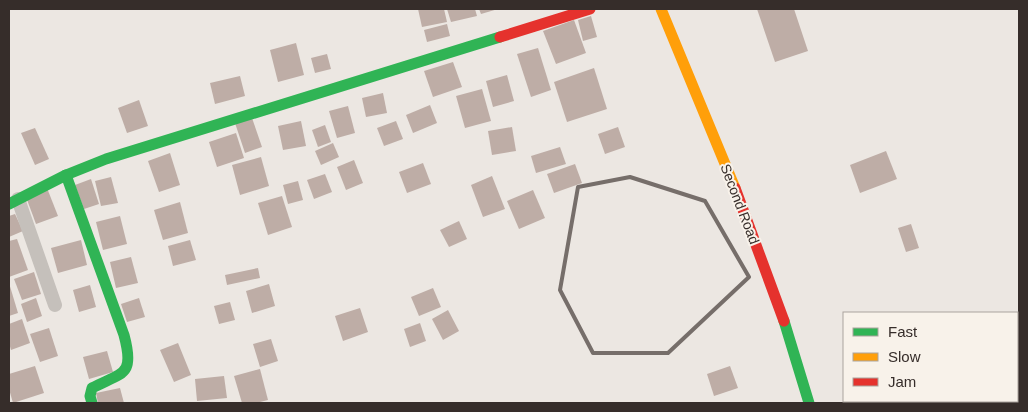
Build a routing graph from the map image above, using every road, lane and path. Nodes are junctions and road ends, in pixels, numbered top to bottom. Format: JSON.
{"nodes":[{"id":1,"x":590,"y":9,"type":"edge"},
{"id":2,"x":661,"y":9,"type":"edge"},
{"id":3,"x":66,"y":175,"type":"junction"},
{"id":4,"x":13,"y":202,"type":"edge"},
{"id":5,"x":56,"y":305,"type":"dead end"},
{"id":6,"x":92,"y":403,"type":"edge"},
{"id":7,"x":809,"y":403,"type":"edge"}],
"edges":[{"from":1,"to":3,"type":"street"},
{"from":2,"to":7,"type":"street","name":"Second Road"},
{"from":3,"to":4,"type":"street"},
{"from":3,"to":6,"type":"street"},
{"from":4,"to":5,"type":"street"}]}
